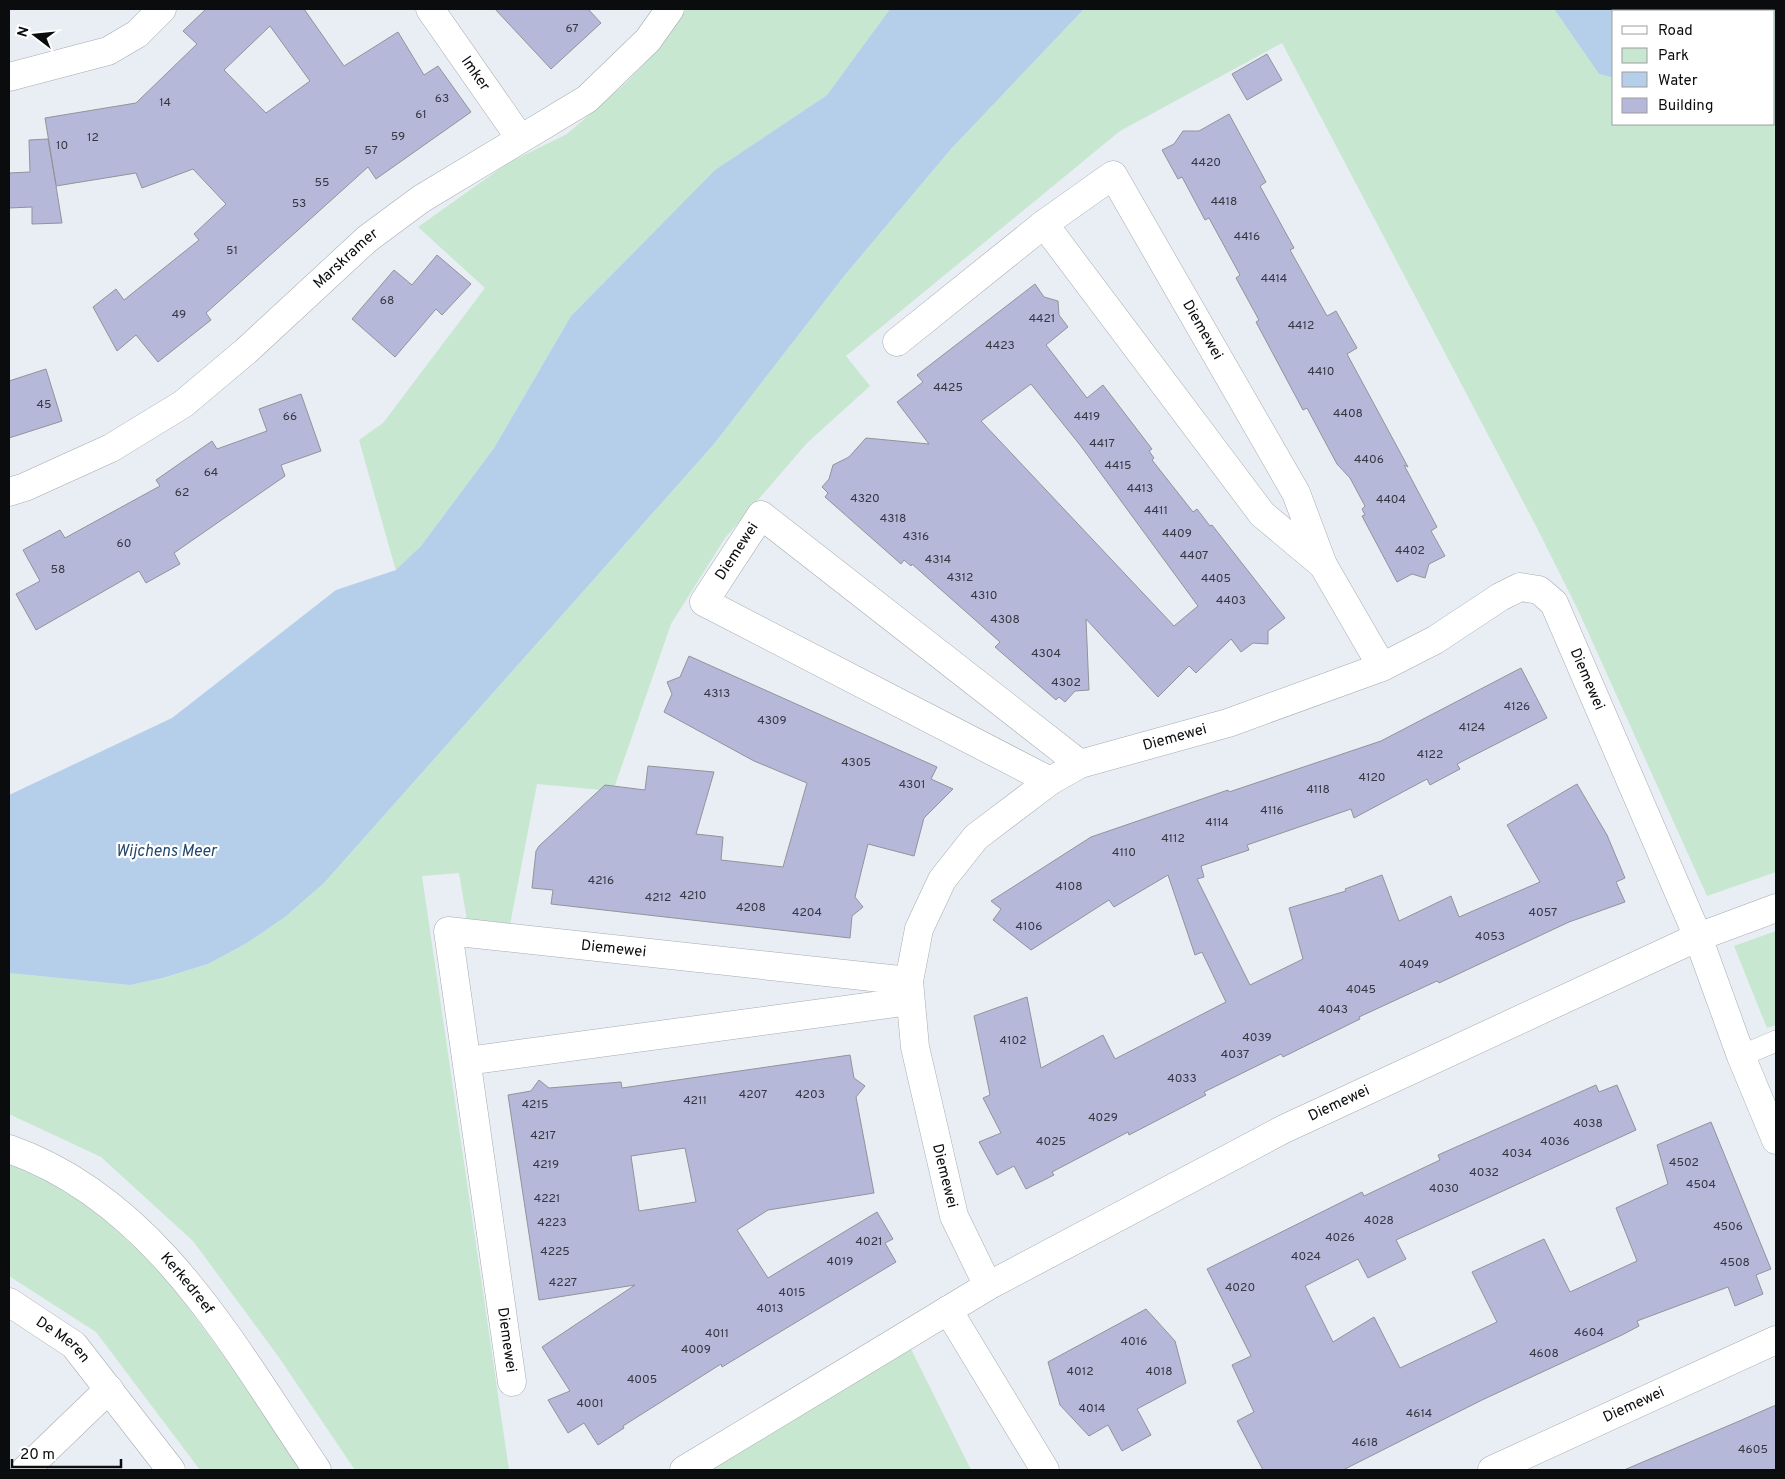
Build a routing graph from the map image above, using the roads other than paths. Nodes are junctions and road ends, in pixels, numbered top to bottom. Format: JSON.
{"nodes":[{"id":1,"x":162,"y":9,"type":"edge"},
{"id":2,"x":430,"y":9,"type":"edge"},
{"id":3,"x":670,"y":9,"type":"edge"},
{"id":4,"x":9,"y":77,"type":"edge"},
{"id":5,"x":520,"y":138,"type":"junction"},
{"id":6,"x":1044,"y":224,"type":"junction"},
{"id":7,"x":898,"y":342,"type":"dead end"},
{"id":8,"x":9,"y":492,"type":"edge"},
{"id":9,"x":1323,"y":565,"type":"junction"},
{"id":10,"x":1382,"y":667,"type":"junction"},
{"id":11,"x":1080,"y":764,"type":"junction"},
{"id":12,"x":1050,"y":781,"type":"junction"},
{"id":13,"x":1776,"y":908,"type":"edge"},
{"id":14,"x":1698,"y":937,"type":"junction"},
{"id":15,"x":909,"y":991,"type":"junction"},
{"id":16,"x":1776,"y":1041,"type":"edge"},
{"id":17,"x":1741,"y":1056,"type":"junction"},
{"id":18,"x":467,"y":1061,"type":"junction"},
{"id":19,"x":1776,"y":1140,"type":"edge"},
{"id":20,"x":9,"y":1149,"type":"edge"},
{"id":21,"x":988,"y":1286,"type":"junction"},
{"id":22,"x":9,"y":1302,"type":"edge"},
{"id":23,"x":948,"y":1310,"type":"junction"},
{"id":24,"x":1776,"y":1340,"type":"edge"},
{"id":25,"x":512,"y":1382,"type":"dead end"},
{"id":26,"x":108,"y":1389,"type":"junction"},
{"id":27,"x":25,"y":1470,"type":"edge"},
{"id":28,"x":171,"y":1470,"type":"edge"},
{"id":29,"x":318,"y":1470,"type":"edge"},
{"id":30,"x":684,"y":1470,"type":"edge"},
{"id":31,"x":1045,"y":1470,"type":"edge"},
{"id":32,"x":1492,"y":1470,"type":"edge"}],
"edges":[{"from":1,"to":4,"type":"street"},
{"from":2,"to":5,"type":"street","name":"Imker"},
{"from":3,"to":5,"type":"street","name":"Marskramer"},
{"from":5,"to":8,"type":"street","name":"Marskramer"},
{"from":6,"to":7,"type":"street","name":"Diemewei"},
{"from":6,"to":9,"type":"street","name":"Diemewei"},
{"from":6,"to":9,"type":"street","name":"Diemewei"},
{"from":9,"to":10,"type":"street","name":"Diemewei"},
{"from":10,"to":11,"type":"street","name":"Diemewei"},
{"from":10,"to":14,"type":"street","name":"Diemewei"},
{"from":11,"to":12,"type":"street","name":"Diemewei"},
{"from":11,"to":12,"type":"street","name":"Diemewei"},
{"from":12,"to":15,"type":"street","name":"Diemewei"},
{"from":13,"to":14,"type":"street","name":"Diemewei"},
{"from":14,"to":17,"type":"street","name":"Diemewei"},
{"from":14,"to":21,"type":"street","name":"Diemewei"},
{"from":15,"to":18,"type":"street"},
{"from":15,"to":18,"type":"street","name":"Diemewei"},
{"from":15,"to":21,"type":"street","name":"Diemewei"},
{"from":16,"to":17,"type":"lane"},
{"from":17,"to":19,"type":"street","name":"Diemewei"},
{"from":18,"to":25,"type":"street","name":"Diemewei"},
{"from":20,"to":29,"type":"street","name":"Kerkedreef"},
{"from":21,"to":23,"type":"street","name":"Diemewei"},
{"from":22,"to":26,"type":"street","name":"De Meren"},
{"from":23,"to":30,"type":"street","name":"Diemewei"},
{"from":23,"to":31,"type":"street"},
{"from":24,"to":32,"type":"street","name":"Diemewei"},
{"from":26,"to":27,"type":"street"},
{"from":26,"to":28,"type":"street","name":"De Meren"}]}
